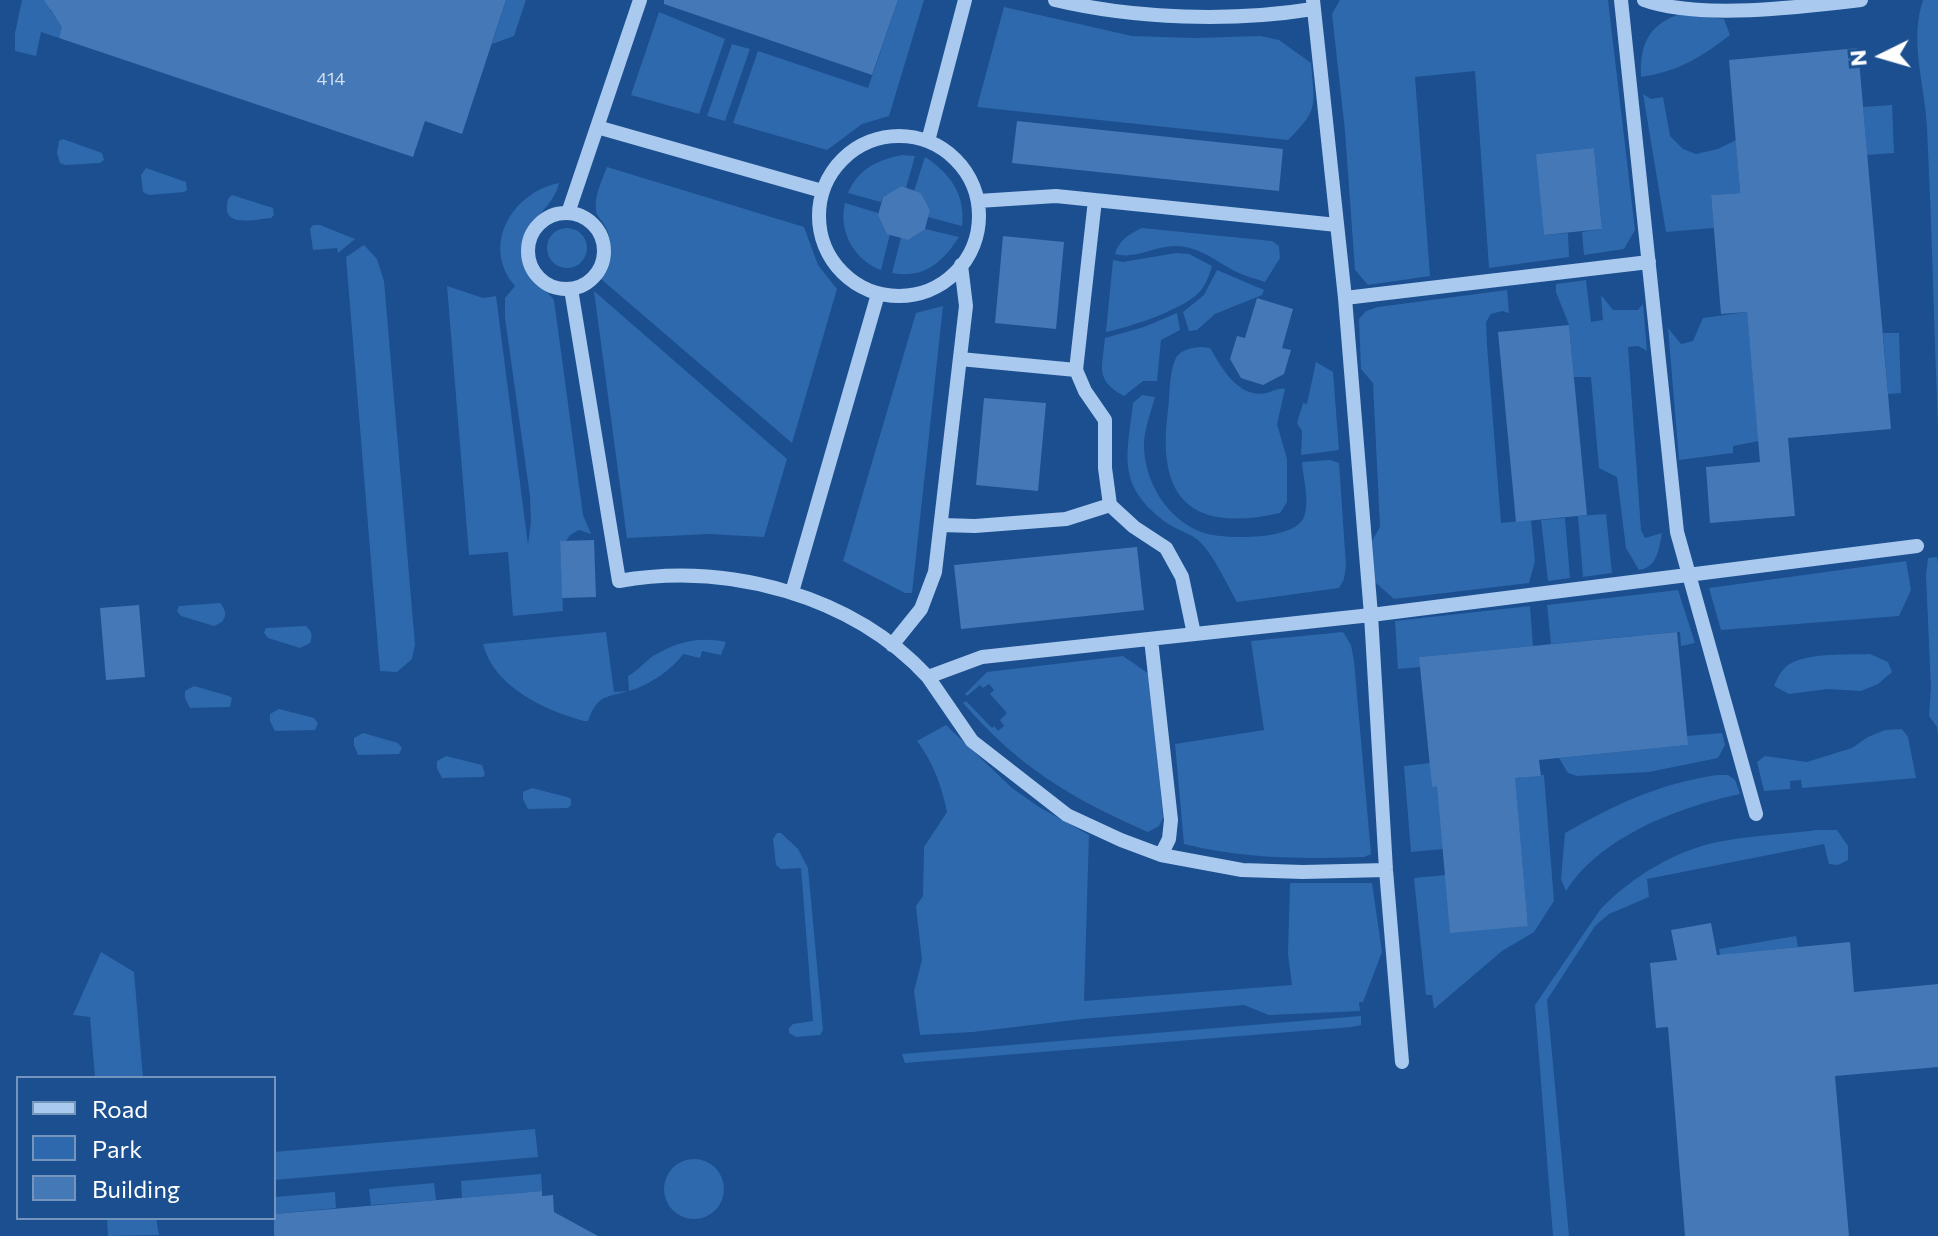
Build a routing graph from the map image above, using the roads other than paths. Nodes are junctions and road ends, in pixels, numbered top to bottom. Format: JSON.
{"nodes":[{"id":1,"x":640,"y":0,"type":"edge"},
{"id":2,"x":965,"y":0,"type":"edge"},
{"id":3,"x":1055,"y":0,"type":"edge"},
{"id":4,"x":1621,"y":0,"type":"edge"},
{"id":5,"x":1644,"y":0,"type":"edge"},
{"id":6,"x":1861,"y":0,"type":"edge"},
{"id":7,"x":1313,"y":4,"type":"edge"},
{"id":8,"x":597,"y":127,"type":"junction"},
{"id":9,"x":928,"y":141,"type":"junction"},
{"id":10,"x":822,"y":191,"type":"junction"},
{"id":11,"x":1095,"y":200,"type":"junction"},
{"id":12,"x":978,"y":201,"type":"junction"},
{"id":13,"x":568,"y":213,"type":"junction"},
{"id":14,"x":1337,"y":225,"type":"junction"},
{"id":15,"x":1649,"y":262,"type":"junction"},
{"id":16,"x":961,"y":265,"type":"junction"},
{"id":17,"x":571,"y":289,"type":"junction"},
{"id":18,"x":878,"y":294,"type":"junction"},
{"id":19,"x":1345,"y":298,"type":"junction"},
{"id":20,"x":960,"y":359,"type":"junction"},
{"id":21,"x":1076,"y":370,"type":"junction"},
{"id":22,"x":1110,"y":505,"type":"junction"},
{"id":23,"x":941,"y":525,"type":"junction"},
{"id":24,"x":1917,"y":546,"type":"dead end"},
{"id":25,"x":1688,"y":576,"type":"junction"},
{"id":26,"x":792,"y":592,"type":"junction"},
{"id":27,"x":1371,"y":615,"type":"junction"},
{"id":28,"x":1194,"y":634,"type":"junction"},
{"id":29,"x":1151,"y":639,"type":"junction"},
{"id":30,"x":892,"y":645,"type":"junction"},
{"id":31,"x":928,"y":677,"type":"junction"},
{"id":32,"x":1756,"y":814,"type":"dead end"},
{"id":33,"x":1161,"y":855,"type":"junction"},
{"id":34,"x":1386,"y":870,"type":"junction"},
{"id":35,"x":1402,"y":1062,"type":"dead end"}],
"edges":[{"from":1,"to":8,"type":"street"},
{"from":2,"to":9,"type":"street"},
{"from":3,"to":7,"type":"street"},
{"from":4,"to":15,"type":"street"},
{"from":5,"to":6,"type":"street"},
{"from":7,"to":14,"type":"street"},
{"from":8,"to":10,"type":"street"},
{"from":8,"to":13,"type":"street"},
{"from":9,"to":10,"type":"street"},
{"from":9,"to":12,"type":"street"},
{"from":10,"to":18,"type":"street"},
{"from":11,"to":12,"type":"street"},
{"from":11,"to":14,"type":"street"},
{"from":11,"to":21,"type":"street"},
{"from":12,"to":16,"type":"street"},
{"from":13,"to":17,"type":"street"},
{"from":13,"to":17,"type":"street"},
{"from":14,"to":19,"type":"street"},
{"from":15,"to":19,"type":"street"},
{"from":15,"to":25,"type":"street"},
{"from":16,"to":18,"type":"street"},
{"from":16,"to":20,"type":"street"},
{"from":17,"to":26,"type":"street"},
{"from":18,"to":26,"type":"street"},
{"from":19,"to":27,"type":"street"},
{"from":20,"to":21,"type":"street"},
{"from":20,"to":23,"type":"street"},
{"from":21,"to":22,"type":"street"},
{"from":22,"to":23,"type":"street"},
{"from":22,"to":28,"type":"street"},
{"from":23,"to":30,"type":"street"},
{"from":24,"to":25,"type":"street"},
{"from":25,"to":27,"type":"street"},
{"from":25,"to":32,"type":"street"},
{"from":26,"to":30,"type":"street"},
{"from":27,"to":28,"type":"street"},
{"from":27,"to":34,"type":"street"},
{"from":28,"to":29,"type":"street"},
{"from":29,"to":31,"type":"street"},
{"from":29,"to":33,"type":"street"},
{"from":30,"to":31,"type":"street"},
{"from":31,"to":33,"type":"street"},
{"from":33,"to":34,"type":"street"},
{"from":34,"to":35,"type":"street"}]}
